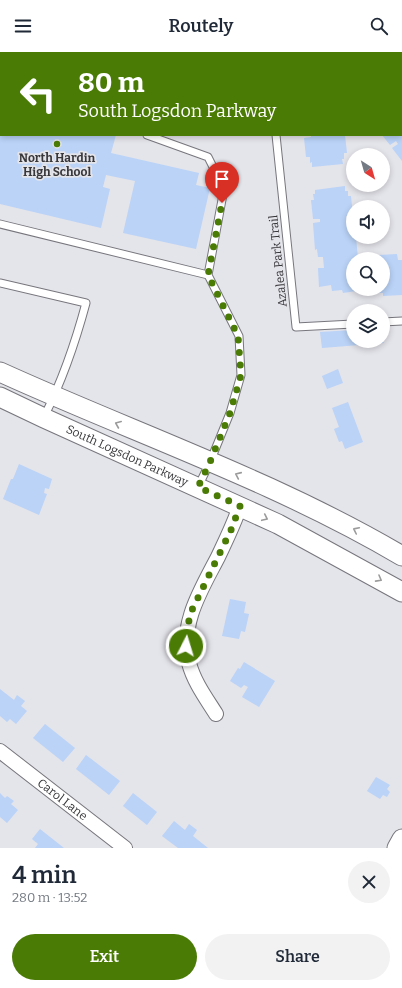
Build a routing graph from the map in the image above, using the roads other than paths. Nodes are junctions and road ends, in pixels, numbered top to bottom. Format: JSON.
{"nodes":[{"id":1,"x":149,"y":136,"type":"edge"},
{"id":2,"x":276,"y":136,"type":"edge"},
{"id":3,"x":0,"y":224,"type":"edge"},
{"id":4,"x":208,"y":275,"type":"junction"},
{"id":5,"x":0,"y":283,"type":"edge"},
{"id":6,"x":402,"y":321,"type":"edge"},
{"id":7,"x":390,"y":322,"type":"edge"},
{"id":8,"x":346,"y":324,"type":"edge"},
{"id":9,"x":0,"y":372,"type":"edge"},
{"id":10,"x":0,"y":397,"type":"edge"},
{"id":11,"x":54,"y":397,"type":"junction"},
{"id":12,"x":44,"y":418,"type":"junction"},
{"id":13,"x":210,"y":462,"type":"junction"},
{"id":14,"x":198,"y":487,"type":"junction"},
{"id":15,"x":240,"y":506,"type":"junction"},
{"id":16,"x":402,"y":556,"type":"edge"},
{"id":17,"x":402,"y":592,"type":"edge"},
{"id":18,"x":216,"y":714,"type":"dead end"},
{"id":19,"x":0,"y":751,"type":"edge"},
{"id":20,"x":402,"y":839,"type":"edge"},
{"id":21,"x":125,"y":848,"type":"edge"},
{"id":22,"x":397,"y":848,"type":"edge"}],
"edges":[{"from":1,"to":4,"type":"lane"},
{"from":2,"to":8,"type":"lane","name":"Azalea Park Trail"},
{"from":3,"to":4,"type":"lane"},
{"from":4,"to":13,"type":"lane"},
{"from":5,"to":11,"type":"lane"},
{"from":6,"to":7,"type":"lane"},
{"from":9,"to":11,"type":"main road","name":"South Logsdon Parkway"},
{"from":10,"to":12,"type":"main road","name":"South Logsdon Parkway"},
{"from":11,"to":12,"type":"lane"},
{"from":13,"to":11,"type":"main road","name":"South Logsdon Parkway","one_way":true},
{"from":12,"to":14,"type":"main road","name":"South Logsdon Parkway"},
{"from":13,"to":14,"type":"lane"},
{"from":16,"to":13,"type":"main road","name":"South Logsdon Parkway","one_way":true},
{"from":14,"to":15,"type":"main road","name":"South Logsdon Parkway"},
{"from":15,"to":17,"type":"main road","name":"South Logsdon Parkway","one_way":true},
{"from":15,"to":18,"type":"street"},
{"from":19,"to":21,"type":"street","name":"Carol Lane"},
{"from":20,"to":22,"type":"main road"}]}
